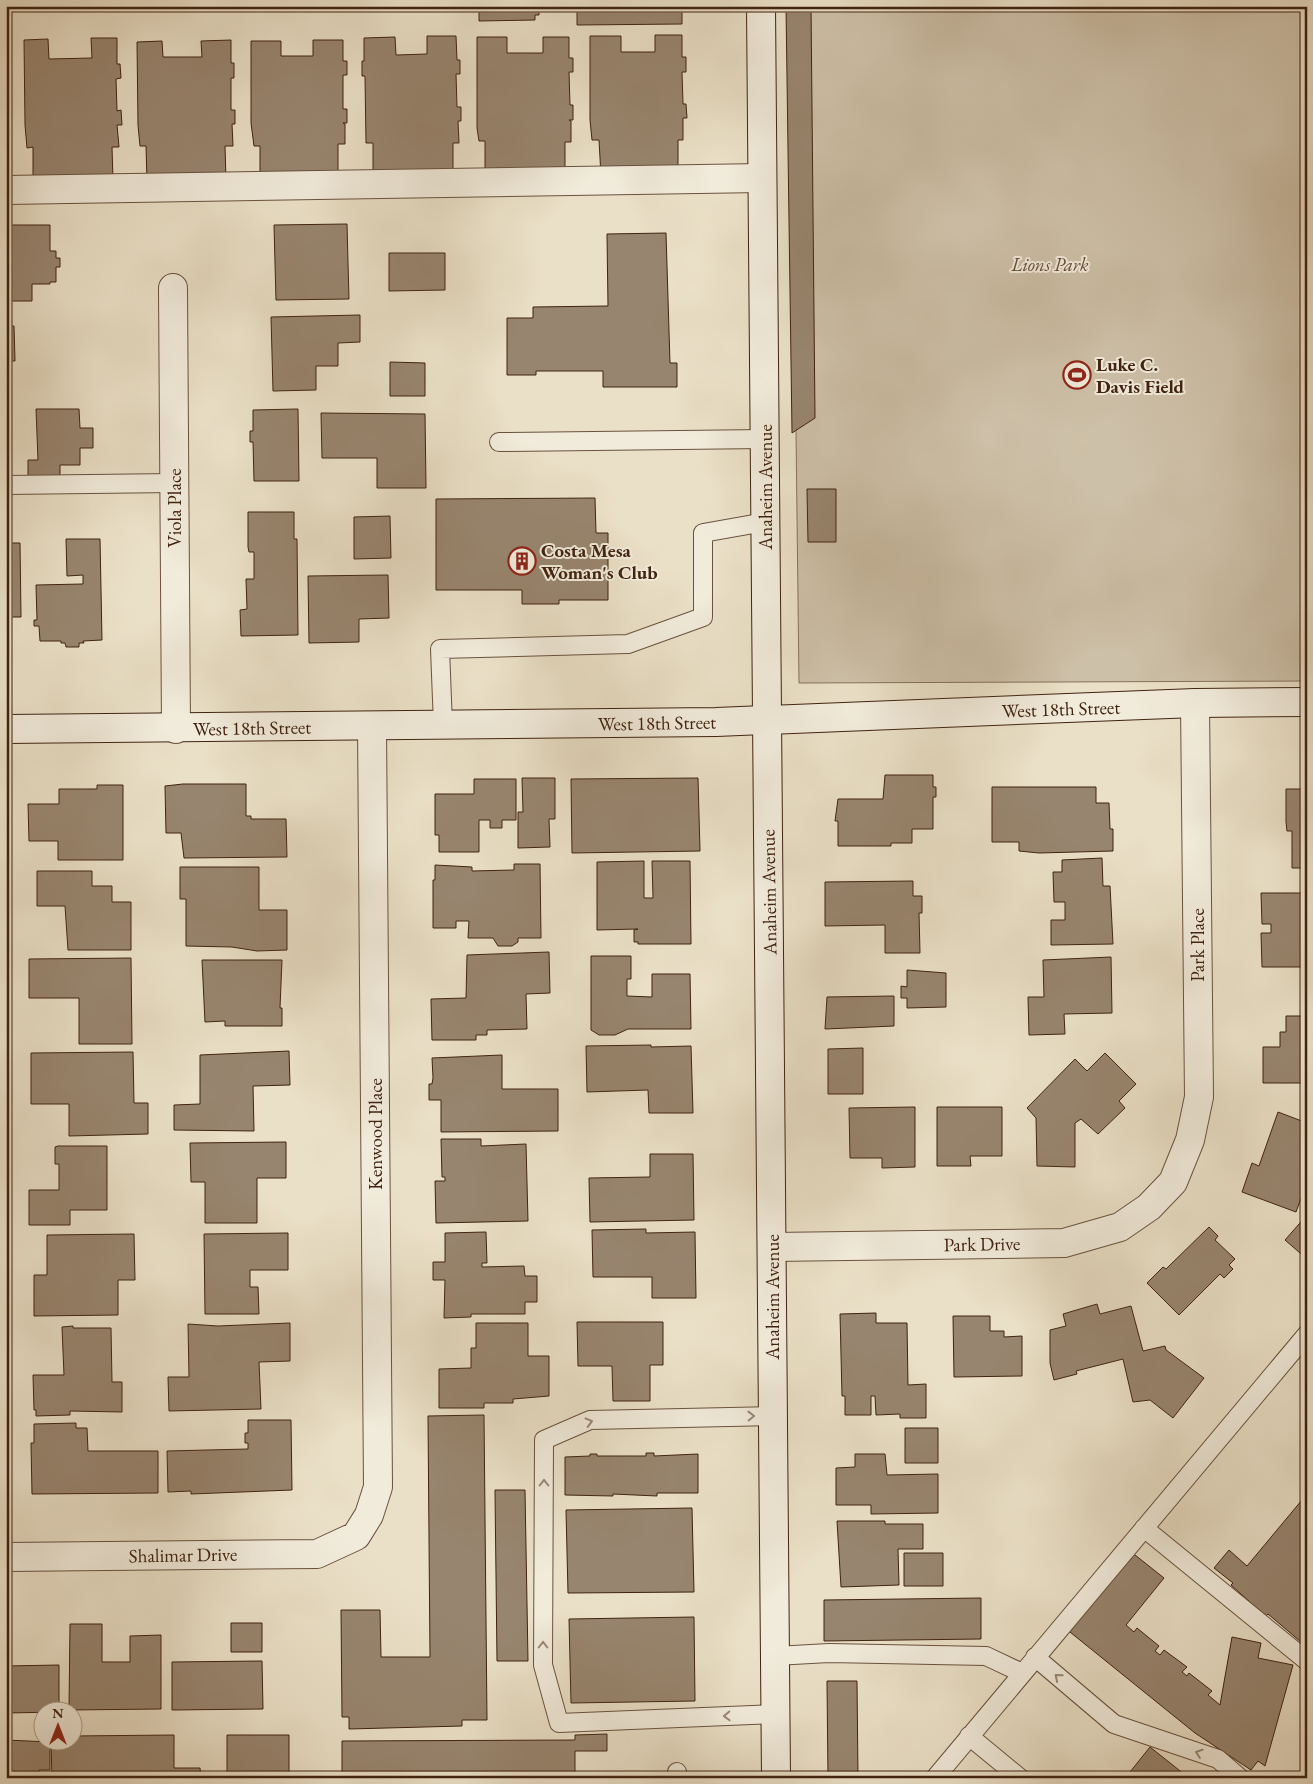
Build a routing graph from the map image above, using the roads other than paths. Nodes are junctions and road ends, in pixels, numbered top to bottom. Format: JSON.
{"nodes":[{"id":1,"x":761,"y":6,"type":"edge"},
{"id":2,"x":762,"y":178,"type":"junction"},
{"id":3,"x":6,"y":190,"type":"edge"},
{"id":4,"x":173,"y":288,"type":"dead end"},
{"id":5,"x":765,"y":439,"type":"junction"},
{"id":6,"x":499,"y":442,"type":"dead end"},
{"id":7,"x":174,"y":483,"type":"junction"},
{"id":8,"x":6,"y":485,"type":"edge"},
{"id":9,"x":765,"y":522,"type":"junction"},
{"id":10,"x":1307,"y":702,"type":"edge"},
{"id":11,"x":1196,"y":703,"type":"junction"},
{"id":12,"x":767,"y":721,"type":"junction"},
{"id":13,"x":443,"y":725,"type":"junction"},
{"id":14,"x":372,"y":726,"type":"junction"},
{"id":15,"x":6,"y":729,"type":"edge"},
{"id":16,"x":176,"y":729,"type":"junction"},
{"id":17,"x":1173,"y":1182,"type":"joint"},
{"id":18,"x":772,"y":1247,"type":"junction"},
{"id":19,"x":1307,"y":1334,"type":"edge"},
{"id":20,"x":773,"y":1416,"type":"junction"},
{"id":21,"x":1144,"y":1528,"type":"junction"},
{"id":22,"x":356,"y":1536,"type":"joint"},
{"id":23,"x":6,"y":1557,"type":"edge"},
{"id":24,"x":775,"y":1656,"type":"junction"},
{"id":25,"x":1035,"y":1657,"type":"junction"},
{"id":26,"x":1307,"y":1661,"type":"edge"},
{"id":27,"x":1022,"y":1673,"type":"junction"},
{"id":28,"x":776,"y":1714,"type":"junction"},
{"id":29,"x":969,"y":1736,"type":"junction"},
{"id":30,"x":776,"y":1778,"type":"edge"},
{"id":31,"x":935,"y":1778,"type":"edge"},
{"id":32,"x":1020,"y":1778,"type":"edge"},
{"id":33,"x":1240,"y":1778,"type":"edge"}],
"edges":[{"from":1,"to":2,"type":"street","name":"Anaheim Avenue"},
{"from":2,"to":3,"type":"street"},
{"from":2,"to":5,"type":"street","name":"Anaheim Avenue"},
{"from":4,"to":7,"type":"street","name":"Viola Place"},
{"from":5,"to":6,"type":"lane"},
{"from":5,"to":9,"type":"street","name":"Anaheim Avenue"},
{"from":7,"to":8,"type":"lane"},
{"from":7,"to":16,"type":"street","name":"Viola Place"},
{"from":9,"to":12,"type":"street","name":"Anaheim Avenue"},
{"from":9,"to":13,"type":"lane"},
{"from":10,"to":11,"type":"street","name":"West 18th Street"},
{"from":11,"to":12,"type":"street","name":"West 18th Street"},
{"from":11,"to":17,"type":"street","name":"Park Place"},
{"from":12,"to":13,"type":"street","name":"West 18th Street"},
{"from":12,"to":18,"type":"street","name":"Anaheim Avenue"},
{"from":13,"to":14,"type":"street","name":"West 18th Street"},
{"from":14,"to":16,"type":"street","name":"West 18th Street"},
{"from":14,"to":22,"type":"street","name":"Kenwood Place"},
{"from":15,"to":16,"type":"street","name":"West 18th Street"},
{"from":17,"to":18,"type":"street","name":"Park Drive"},
{"from":18,"to":20,"type":"street","name":"Anaheim Avenue"},
{"from":19,"to":21,"type":"lane"},
{"from":20,"to":24,"type":"street","name":"Anaheim Avenue"},
{"from":28,"to":20,"type":"lane","one_way":true},
{"from":21,"to":25,"type":"lane"},
{"from":21,"to":26,"type":"lane"},
{"from":22,"to":23,"type":"street","name":"Shalimar Drive"},
{"from":24,"to":27,"type":"lane"},
{"from":24,"to":28,"type":"street","name":"Anaheim Avenue"},
{"from":25,"to":27,"type":"lane"},
{"from":33,"to":25,"type":"lane","one_way":true},
{"from":27,"to":29,"type":"lane"},
{"from":28,"to":30,"type":"street","name":"Anaheim Avenue"},
{"from":29,"to":31,"type":"lane"},
{"from":29,"to":32,"type":"lane"}]}
